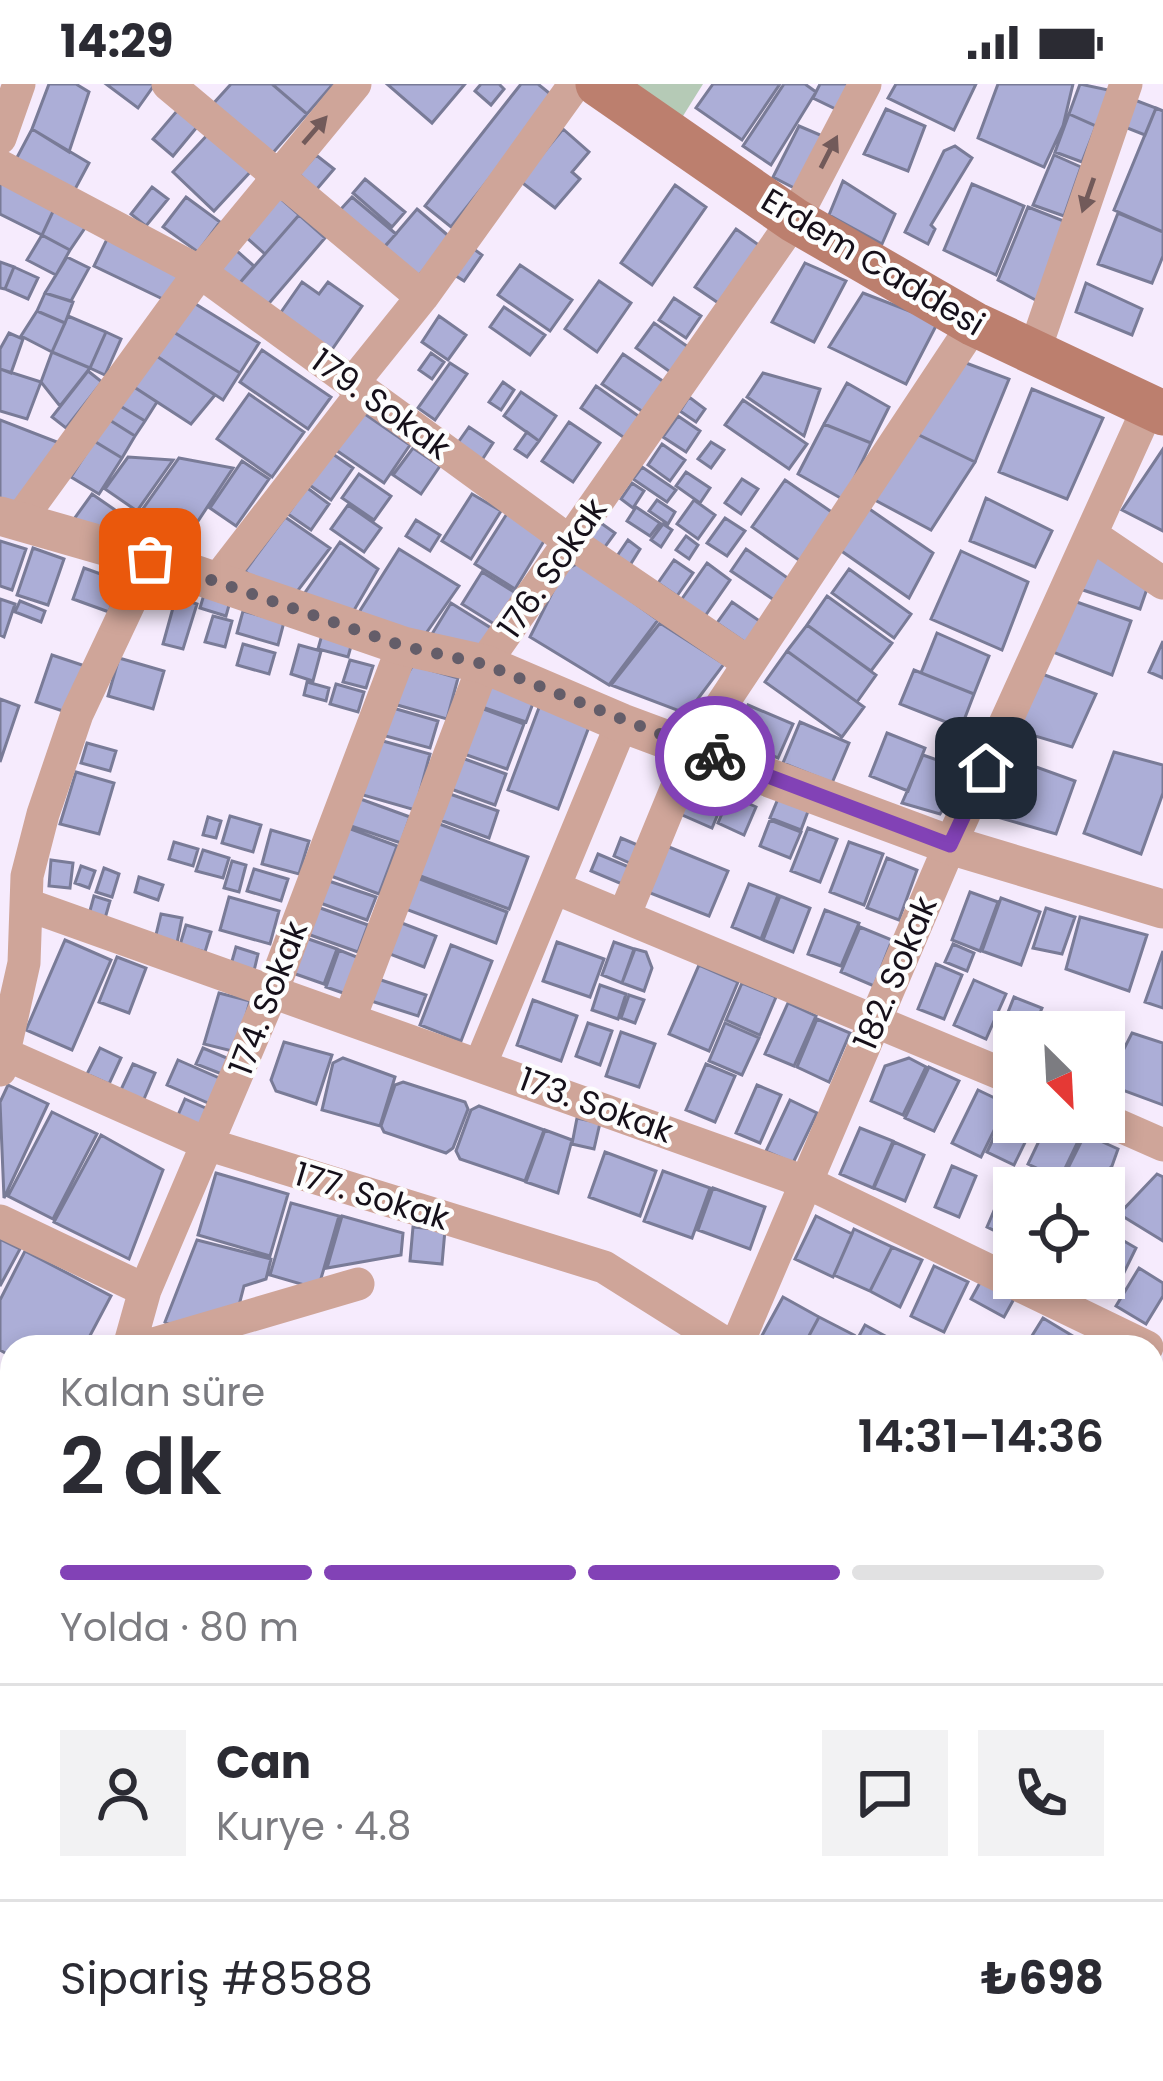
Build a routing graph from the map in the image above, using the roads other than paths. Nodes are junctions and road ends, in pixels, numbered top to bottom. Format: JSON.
{"nodes":[{"id":1,"x":169,"y":84,"type":"edge"},
{"id":2,"x":355,"y":84,"type":"edge"},
{"id":3,"x":575,"y":84,"type":"edge"},
{"id":4,"x":598,"y":84,"type":"edge"},
{"id":5,"x":865,"y":84,"type":"edge"},
{"id":6,"x":1126,"y":84,"type":"edge"},
{"id":7,"x":11,"y":87,"type":"edge"},
{"id":8,"x":0,"y":138,"type":"edge"},
{"id":9,"x":0,"y":166,"type":"edge"},
{"id":10,"x":276,"y":176,"type":"junction"},
{"id":11,"x":794,"y":220,"type":"junction"},
{"id":12,"x":200,"y":272,"type":"junction"},
{"id":13,"x":422,"y":297,"type":"junction"},
{"id":14,"x":974,"y":324,"type":"junction"},
{"id":15,"x":1033,"y":355,"type":"junction"},
{"id":16,"x":357,"y":388,"type":"junction"},
{"id":17,"x":1156,"y":409,"type":"edge"},
{"id":18,"x":10,"y":519,"type":"edge"},
{"id":19,"x":1093,"y":536,"type":"junction"},
{"id":20,"x":572,"y":543,"type":"junction"},
{"id":21,"x":150,"y":559,"type":"junction"},
{"id":22,"x":216,"y":582,"type":"junction"},
{"id":23,"x":1163,"y":583,"type":"edge"},
{"id":24,"x":403,"y":646,"type":"junction"},
{"id":25,"x":748,"y":663,"type":"junction"},
{"id":26,"x":484,"y":664,"type":"junction"},
{"id":27,"x":622,"y":723,"type":"junction"},
{"id":28,"x":693,"y":748,"type":"junction"},
{"id":29,"x":950,"y":845,"type":"junction"},
{"id":30,"x":555,"y":888,"type":"junction"},
{"id":31,"x":1163,"y":909,"type":"edge"},
{"id":32,"x":623,"y":916,"type":"junction"},
{"id":33,"x":18,"y":923,"type":"edge"},
{"id":34,"x":273,"y":989,"type":"junction"},
{"id":35,"x":350,"y":1018,"type":"junction"},
{"id":36,"x":875,"y":1018,"type":"junction"},
{"id":37,"x":4,"y":1062,"type":"edge"},
{"id":38,"x":481,"y":1063,"type":"junction"},
{"id":39,"x":993,"y":1070,"type":"edge"},
{"id":40,"x":1125,"y":1128,"type":"edge"},
{"id":41,"x":210,"y":1145,"type":"junction"},
{"id":42,"x":1163,"y":1145,"type":"edge"},
{"id":43,"x":808,"y":1183,"type":"junction"},
{"id":44,"x":0,"y":1221,"type":"edge"},
{"id":45,"x":358,"y":1284,"type":"dead end"},
{"id":46,"x":145,"y":1290,"type":"junction"},
{"id":47,"x":132,"y":1335,"type":"edge"},
{"id":48,"x":184,"y":1335,"type":"edge"},
{"id":49,"x":713,"y":1335,"type":"edge"},
{"id":50,"x":738,"y":1335,"type":"edge"},
{"id":51,"x":1122,"y":1335,"type":"edge"}],
"edges":[{"from":1,"to":10,"type":"street"},
{"from":10,"to":2,"type":"street","one_way":true},
{"from":3,"to":13,"type":"street"},
{"from":4,"to":11,"type":"main road","name":"Erdem Caddesi"},
{"from":11,"to":5,"type":"street","name":"176. Sokak","one_way":true},
{"from":6,"to":15,"type":"street","one_way":true},
{"from":7,"to":8,"type":"street"},
{"from":9,"to":12,"type":"street","name":"179. Sokak"},
{"from":10,"to":12,"type":"street"},
{"from":10,"to":13,"type":"street"},
{"from":11,"to":14,"type":"main road","name":"Erdem Caddesi"},
{"from":11,"to":20,"type":"street","name":"176. Sokak"},
{"from":12,"to":16,"type":"street","name":"179. Sokak"},
{"from":12,"to":18,"type":"street"},
{"from":13,"to":16,"type":"street"},
{"from":14,"to":15,"type":"main road","name":"Erdem Caddesi"},
{"from":14,"to":25,"type":"street"},
{"from":15,"to":17,"type":"main road","name":"Erdem Caddesi"},
{"from":16,"to":20,"type":"street","name":"179. Sokak"},
{"from":16,"to":22,"type":"street"},
{"from":17,"to":19,"type":"street","name":"182. Sokak"},
{"from":18,"to":21,"type":"street"},
{"from":19,"to":23,"type":"street"},
{"from":19,"to":29,"type":"street","name":"182. Sokak"},
{"from":20,"to":25,"type":"street","name":"179. Sokak"},
{"from":20,"to":26,"type":"street","name":"176. Sokak"},
{"from":21,"to":22,"type":"street"},
{"from":21,"to":33,"type":"street"},
{"from":22,"to":24,"type":"street"},
{"from":24,"to":26,"type":"street"},
{"from":24,"to":34,"type":"street","name":"174. Sokak"},
{"from":25,"to":28,"type":"street"},
{"from":26,"to":27,"type":"street"},
{"from":26,"to":35,"type":"street","name":"176. Sokak"},
{"from":27,"to":28,"type":"street"},
{"from":27,"to":30,"type":"street"},
{"from":28,"to":29,"type":"street"},
{"from":28,"to":32,"type":"street"},
{"from":29,"to":31,"type":"street"},
{"from":29,"to":36,"type":"street","name":"182. Sokak"},
{"from":30,"to":32,"type":"street"},
{"from":30,"to":38,"type":"street"},
{"from":32,"to":36,"type":"street"},
{"from":33,"to":34,"type":"street","name":"173. Sokak"},
{"from":33,"to":37,"type":"street"},
{"from":34,"to":35,"type":"street","name":"173. Sokak"},
{"from":34,"to":41,"type":"street","name":"174. Sokak"},
{"from":35,"to":38,"type":"street","name":"173. Sokak"},
{"from":36,"to":39,"type":"street"},
{"from":36,"to":43,"type":"street","name":"182. Sokak"},
{"from":37,"to":41,"type":"street","name":"177. Sokak"},
{"from":38,"to":43,"type":"street","name":"173. Sokak"},
{"from":40,"to":42,"type":"street"},
{"from":41,"to":46,"type":"street","name":"174. Sokak"},
{"from":41,"to":49,"type":"street","name":"177. Sokak"},
{"from":43,"to":50,"type":"street","name":"182. Sokak"},
{"from":43,"to":51,"type":"street","name":"173. Sokak"},
{"from":44,"to":46,"type":"street"},
{"from":45,"to":48,"type":"street"},
{"from":46,"to":47,"type":"street","name":"174. Sokak"}]}
